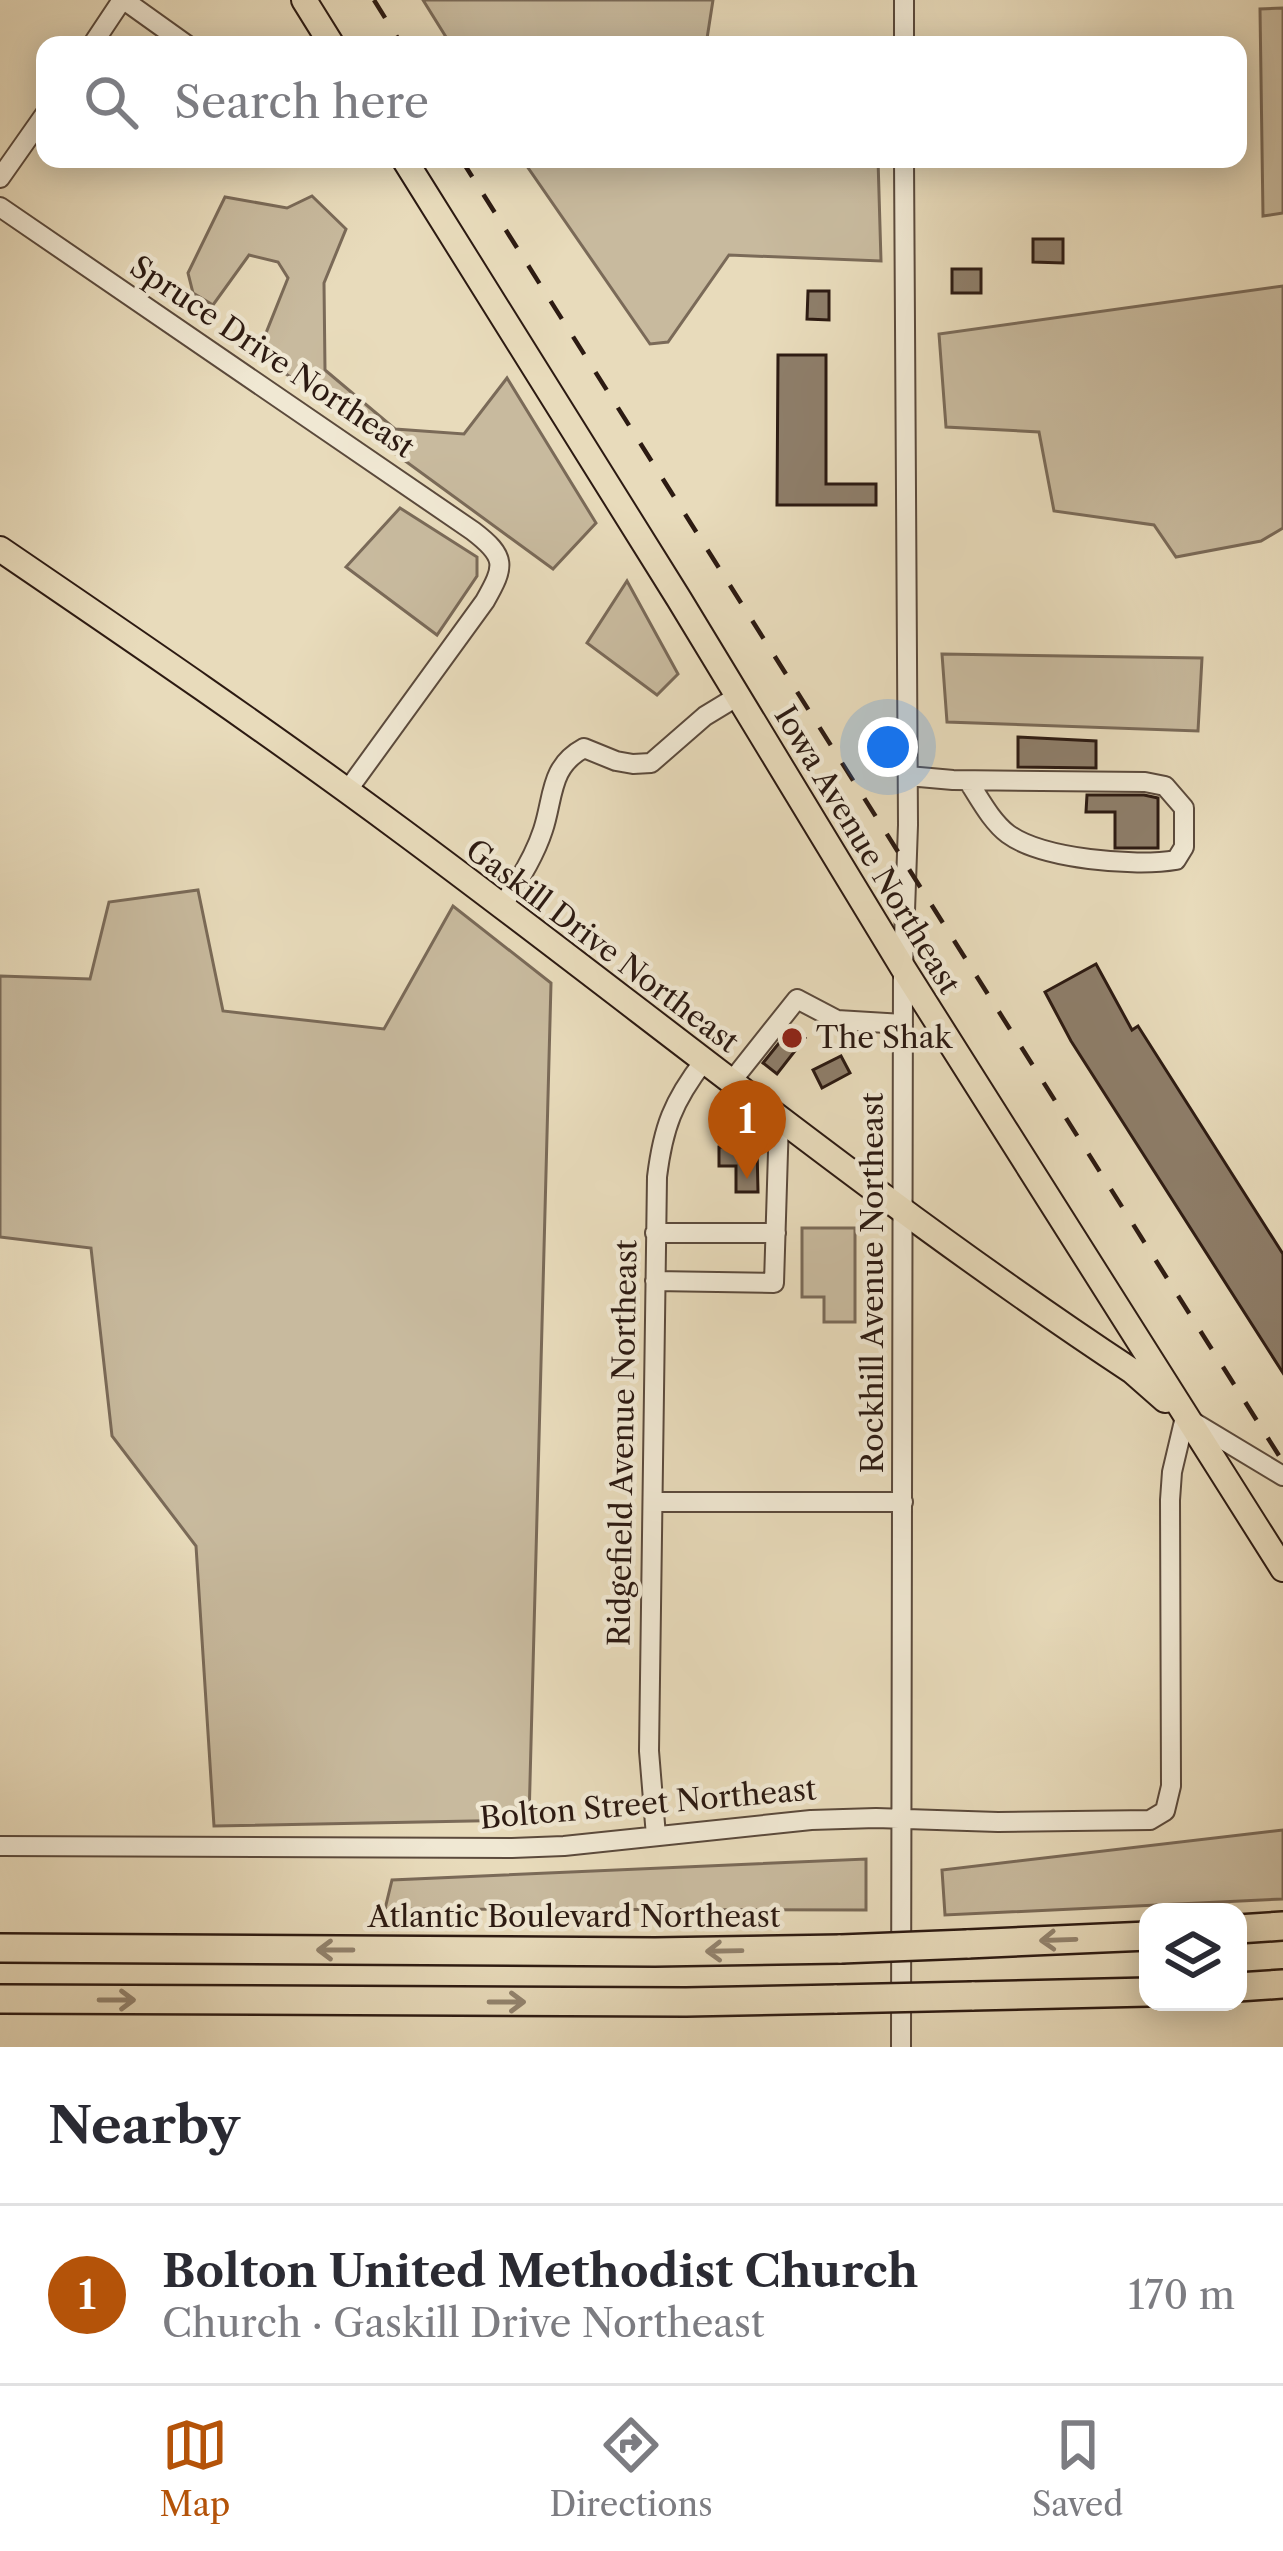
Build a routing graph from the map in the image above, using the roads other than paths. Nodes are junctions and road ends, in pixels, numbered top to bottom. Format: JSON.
{"nodes":[{"id":1,"x":123,"y":0,"type":"edge"},
{"id":2,"x":304,"y":0,"type":"edge"},
{"id":3,"x":904,"y":0,"type":"edge"},
{"id":4,"x":98,"y":36,"type":"edge"},
{"id":5,"x":175,"y":36,"type":"edge"},
{"id":6,"x":326,"y":36,"type":"edge"},
{"id":7,"x":904,"y":36,"type":"edge"},
{"id":8,"x":36,"y":127,"type":"edge"},
{"id":9,"x":410,"y":168,"type":"edge"},
{"id":10,"x":904,"y":168,"type":"edge"},
{"id":11,"x":0,"y":178,"type":"edge"},
{"id":12,"x":0,"y":207,"type":"edge"},
{"id":13,"x":0,"y":549,"type":"edge"},
{"id":14,"x":737,"y":696,"type":"junction"},
{"id":15,"x":908,"y":776,"type":"junction"},
{"id":16,"x":968,"y":781,"type":"junction"},
{"id":17,"x":347,"y":791,"type":"junction"},
{"id":18,"x":501,"y":907,"type":"junction"},
{"id":19,"x":903,"y":968,"type":"junction"},
{"id":20,"x":904,"y":1024,"type":"junction"},
{"id":21,"x":704,"y":1061,"type":"junction"},
{"id":22,"x":731,"y":1082,"type":"junction"},
{"id":23,"x":779,"y":1119,"type":"junction"},
{"id":24,"x":902,"y":1211,"type":"junction"},
{"id":25,"x":656,"y":1233,"type":"junction"},
{"id":26,"x":776,"y":1233,"type":"junction"},
{"id":27,"x":655,"y":1281,"type":"junction"},
{"id":28,"x":1185,"y":1417,"type":"junction"},
{"id":29,"x":1283,"y":1476,"type":"edge"},
{"id":30,"x":652,"y":1502,"type":"junction"},
{"id":31,"x":903,"y":1502,"type":"junction"},
{"id":32,"x":1283,"y":1569,"type":"edge"},
{"id":33,"x":902,"y":1818,"type":"junction"},
{"id":34,"x":656,"y":1836,"type":"junction"},
{"id":35,"x":0,"y":1846,"type":"edge"},
{"id":36,"x":1283,"y":1926,"type":"edge"},
{"id":37,"x":1247,"y":1928,"type":"edge"},
{"id":38,"x":1139,"y":1936,"type":"edge"},
{"id":39,"x":0,"y":1948,"type":"edge"},
{"id":40,"x":1283,"y":1984,"type":"edge"},
{"id":41,"x":1247,"y":1986,"type":"edge"},
{"id":42,"x":1139,"y":1992,"type":"edge"},
{"id":43,"x":0,"y":1999,"type":"edge"},
{"id":44,"x":901,"y":2047,"type":"edge"}],
"edges":[{"from":1,"to":4,"type":"street"},
{"from":1,"to":5,"type":"street"},
{"from":2,"to":6,"type":"main road"},
{"from":3,"to":7,"type":"street"},
{"from":8,"to":11,"type":"street"},
{"from":9,"to":14,"type":"main road","name":"Iowa Avenue Northeast"},
{"from":10,"to":15,"type":"street","name":"Rockhill Avenue Northeast"},
{"from":12,"to":17,"type":"street","name":"Spruce Drive Northeast"},
{"from":13,"to":17,"type":"main road","name":"Gaskill Drive Northeast"},
{"from":14,"to":18,"type":"street"},
{"from":14,"to":19,"type":"main road","name":"Iowa Avenue Northeast"},
{"from":15,"to":16,"type":"street"},
{"from":15,"to":19,"type":"street","name":"Rockhill Avenue Northeast"},
{"from":16,"to":16,"type":"street"},
{"from":17,"to":18,"type":"main road","name":"Gaskill Drive Northeast"},
{"from":18,"to":21,"type":"main road","name":"Gaskill Drive Northeast"},
{"from":19,"to":20,"type":"street","name":"Rockhill Avenue Northeast"},
{"from":19,"to":28,"type":"main road","name":"Iowa Avenue Northeast"},
{"from":20,"to":22,"type":"street"},
{"from":20,"to":24,"type":"street","name":"Rockhill Avenue Northeast"},
{"from":21,"to":22,"type":"main road","name":"Gaskill Drive Northeast"},
{"from":21,"to":25,"type":"street","name":"Ridgefield Avenue Northeast"},
{"from":22,"to":23,"type":"main road","name":"Gaskill Drive Northeast"},
{"from":23,"to":24,"type":"main road","name":"Gaskill Drive Northeast"},
{"from":23,"to":26,"type":"street"},
{"from":24,"to":28,"type":"main road","name":"Gaskill Drive Northeast"},
{"from":24,"to":31,"type":"street","name":"Rockhill Avenue Northeast"},
{"from":25,"to":26,"type":"street"},
{"from":25,"to":27,"type":"street","name":"Ridgefield Avenue Northeast"},
{"from":26,"to":27,"type":"street"},
{"from":27,"to":30,"type":"street","name":"Ridgefield Avenue Northeast"},
{"from":28,"to":29,"type":"street","name":"Gaskill Drive Northeast"},
{"from":28,"to":32,"type":"main road","name":"Iowa Avenue Northeast"},
{"from":28,"to":33,"type":"street","name":"Bolton Street Northeast"},
{"from":30,"to":31,"type":"street"},
{"from":30,"to":34,"type":"street","name":"Ridgefield Avenue Northeast"},
{"from":31,"to":33,"type":"street","name":"Rockhill Avenue Northeast"},
{"from":33,"to":34,"type":"street","name":"Bolton Street Northeast"},
{"from":33,"to":44,"type":"street","name":"Rockhill Avenue Northeast"},
{"from":34,"to":35,"type":"street","name":"Bolton Street Northeast"},
{"from":36,"to":37,"type":"highway"},
{"from":38,"to":39,"type":"highway","name":"Atlantic Boulevard Northeast","one_way":true,"bridge":true},
{"from":40,"to":41,"type":"highway"},
{"from":43,"to":42,"type":"highway","one_way":true,"bridge":true}]}
